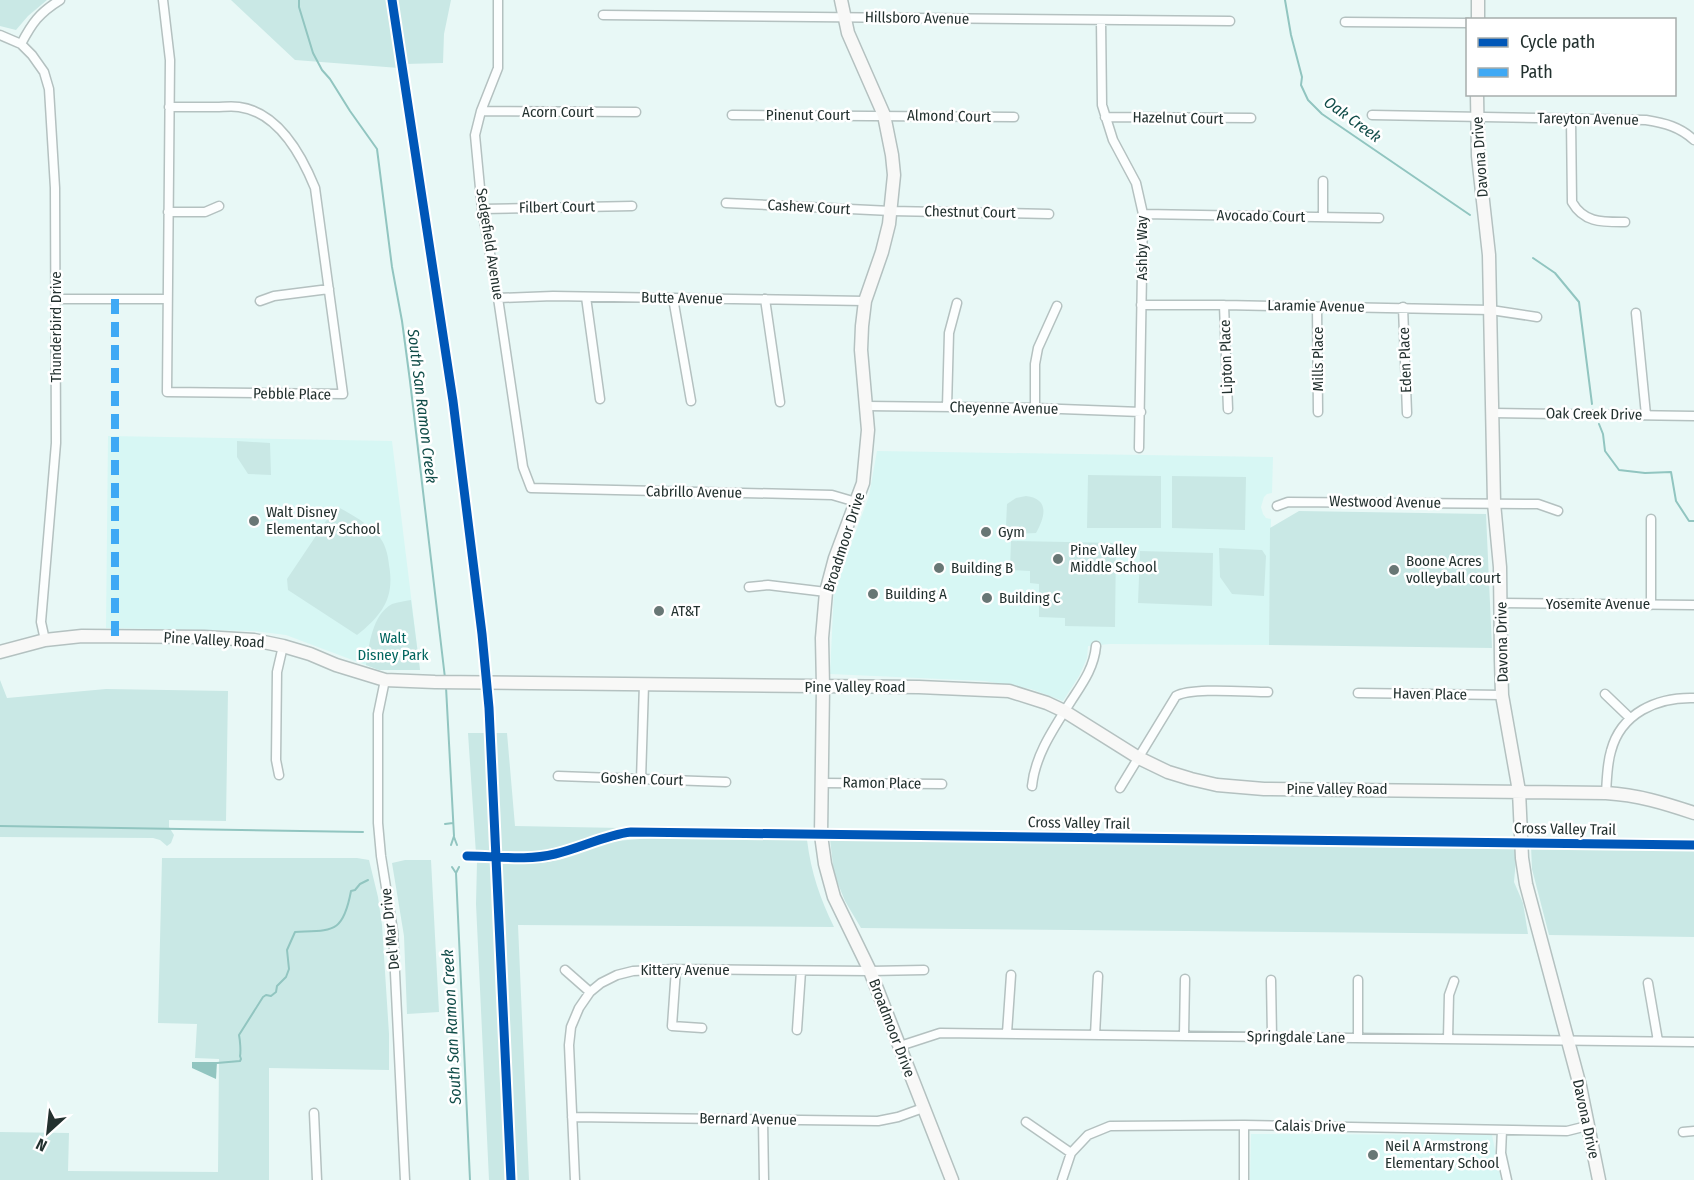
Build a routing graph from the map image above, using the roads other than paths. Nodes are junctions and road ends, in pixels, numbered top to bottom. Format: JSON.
{"nodes":[{"id":1,"x":60,"y":0,"type":"edge"},
{"id":2,"x":163,"y":0,"type":"edge"},
{"id":3,"x":498,"y":0,"type":"edge"},
{"id":4,"x":841,"y":0,"type":"edge"},
{"id":5,"x":1478,"y":0,"type":"edge"},
{"id":6,"x":603,"y":15,"type":"dead end"},
{"id":7,"x":844,"y":18,"type":"junction"},
{"id":8,"x":1478,"y":18,"type":"edge"},
{"id":9,"x":1101,"y":20,"type":"junction"},
{"id":10,"x":1230,"y":21,"type":"dead end"},
{"id":11,"x":1345,"y":22,"type":"dead end"},
{"id":12,"x":1466,"y":23,"type":"edge"},
{"id":13,"x":0,"y":34,"type":"edge"},
{"id":14,"x":21,"y":44,"type":"junction"},
{"id":15,"x":1477,"y":96,"type":"edge"},
{"id":16,"x":169,"y":107,"type":"junction"},
{"id":17,"x":481,"y":111,"type":"junction"},
{"id":18,"x":636,"y":112,"type":"dead end"},
{"id":19,"x":732,"y":115,"type":"dead end"},
{"id":20,"x":884,"y":115,"type":"junction"},
{"id":21,"x":1372,"y":115,"type":"dead end"},
{"id":22,"x":1014,"y":117,"type":"dead end"},
{"id":23,"x":1105,"y":117,"type":"junction"},
{"id":24,"x":1251,"y":118,"type":"dead end"},
{"id":25,"x":1476,"y":118,"type":"junction"},
{"id":26,"x":1571,"y":119,"type":"junction"},
{"id":27,"x":1694,"y":140,"type":"edge"},
{"id":28,"x":1323,"y":182,"type":"dead end"},
{"id":29,"x":726,"y":203,"type":"dead end"},
{"id":30,"x":219,"y":206,"type":"dead end"},
{"id":31,"x":632,"y":206,"type":"dead end"},
{"id":32,"x":482,"y":208,"type":"junction"},
{"id":33,"x":891,"y":211,"type":"junction"},
{"id":34,"x":168,"y":212,"type":"junction"},
{"id":35,"x":1049,"y":214,"type":"dead end"},
{"id":36,"x":1143,"y":214,"type":"junction"},
{"id":37,"x":1323,"y":217,"type":"junction"},
{"id":38,"x":1379,"y":218,"type":"dead end"},
{"id":39,"x":1625,"y":222,"type":"dead end"},
{"id":40,"x":329,"y":289,"type":"junction"},
{"id":41,"x":586,"y":297,"type":"junction"},
{"id":42,"x":498,"y":298,"type":"junction"},
{"id":43,"x":673,"y":298,"type":"junction"},
{"id":44,"x":57,"y":299,"type":"junction"},
{"id":45,"x":167,"y":299,"type":"junction"},
{"id":46,"x":765,"y":299,"type":"junction"},
{"id":47,"x":260,"y":301,"type":"dead end"},
{"id":48,"x":865,"y":301,"type":"junction"},
{"id":49,"x":957,"y":303,"type":"dead end"},
{"id":50,"x":1141,"y":305,"type":"junction"},
{"id":51,"x":1224,"y":305,"type":"junction"},
{"id":52,"x":1057,"y":306,"type":"dead end"},
{"id":53,"x":1317,"y":306,"type":"junction"},
{"id":54,"x":1403,"y":307,"type":"junction"},
{"id":55,"x":1491,"y":309,"type":"junction"},
{"id":56,"x":1636,"y":313,"type":"dead end"},
{"id":57,"x":1537,"y":317,"type":"dead end"},
{"id":58,"x":600,"y":399,"type":"dead end"},
{"id":59,"x":691,"y":401,"type":"dead end"},
{"id":60,"x":780,"y":402,"type":"dead end"},
{"id":61,"x":867,"y":406,"type":"junction"},
{"id":62,"x":947,"y":407,"type":"junction"},
{"id":63,"x":1035,"y":408,"type":"junction"},
{"id":64,"x":1228,"y":409,"type":"dead end"},
{"id":65,"x":1141,"y":412,"type":"junction"},
{"id":66,"x":1318,"y":412,"type":"dead end"},
{"id":67,"x":1407,"y":413,"type":"dead end"},
{"id":68,"x":1493,"y":413,"type":"junction"},
{"id":69,"x":1646,"y":415,"type":"junction"},
{"id":70,"x":1694,"y":416,"type":"edge"},
{"id":71,"x":1139,"y":448,"type":"dead end"},
{"id":72,"x":531,"y":488,"type":"joint"},
{"id":73,"x":856,"y":502,"type":"junction"},
{"id":74,"x":1494,"y":503,"type":"junction"},
{"id":75,"x":1277,"y":506,"type":"dead end"},
{"id":76,"x":1558,"y":511,"type":"dead end"},
{"id":77,"x":1652,"y":519,"type":"dead end"},
{"id":78,"x":749,"y":587,"type":"dead end"},
{"id":79,"x":826,"y":592,"type":"junction"},
{"id":80,"x":1501,"y":603,"type":"junction"},
{"id":81,"x":1651,"y":605,"type":"junction"},
{"id":82,"x":1694,"y":605,"type":"edge"},
{"id":83,"x":45,"y":640,"type":"junction"},
{"id":84,"x":283,"y":646,"type":"junction"},
{"id":85,"x":1096,"y":646,"type":"dead end"},
{"id":86,"x":0,"y":652,"type":"edge"},
{"id":87,"x":385,"y":680,"type":"junction"},
{"id":88,"x":644,"y":684,"type":"junction"},
{"id":89,"x":823,"y":687,"type":"junction"},
{"id":90,"x":1268,"y":692,"type":"dead end"},
{"id":91,"x":1358,"y":693,"type":"dead end"},
{"id":92,"x":1605,"y":694,"type":"dead end"},
{"id":93,"x":1502,"y":695,"type":"junction"},
{"id":94,"x":1694,"y":698,"type":"edge"},
{"id":95,"x":1064,"y":711,"type":"junction"},
{"id":96,"x":1630,"y":718,"type":"junction"},
{"id":97,"x":1139,"y":758,"type":"junction"},
{"id":98,"x":279,"y":775,"type":"dead end"},
{"id":99,"x":558,"y":776,"type":"dead end"},
{"id":100,"x":641,"y":780,"type":"junction"},
{"id":101,"x":726,"y":782,"type":"dead end"},
{"id":102,"x":822,"y":783,"type":"junction"},
{"id":103,"x":942,"y":784,"type":"dead end"},
{"id":104,"x":1032,"y":786,"type":"dead end"},
{"id":105,"x":1120,"y":788,"type":"dead end"},
{"id":106,"x":1519,"y":791,"type":"junction"},
{"id":107,"x":1606,"y":793,"type":"junction"},
{"id":108,"x":1694,"y":813,"type":"edge"},
{"id":109,"x":676,"y":969,"type":"junction"},
{"id":110,"x":566,"y":970,"type":"dead end"},
{"id":111,"x":924,"y":970,"type":"dead end"},
{"id":112,"x":801,"y":971,"type":"junction"},
{"id":113,"x":870,"y":971,"type":"junction"},
{"id":114,"x":1011,"y":975,"type":"dead end"},
{"id":115,"x":1098,"y":976,"type":"dead end"},
{"id":116,"x":1185,"y":979,"type":"dead end"},
{"id":117,"x":1271,"y":980,"type":"dead end"},
{"id":118,"x":1358,"y":980,"type":"dead end"},
{"id":119,"x":1454,"y":981,"type":"dead end"},
{"id":120,"x":1648,"y":983,"type":"dead end"},
{"id":121,"x":590,"y":992,"type":"junction"},
{"id":122,"x":702,"y":1028,"type":"dead end"},
{"id":123,"x":797,"y":1030,"type":"dead end"},
{"id":124,"x":1007,"y":1033,"type":"junction"},
{"id":125,"x":1095,"y":1035,"type":"junction"},
{"id":126,"x":1184,"y":1035,"type":"junction"},
{"id":127,"x":1272,"y":1036,"type":"junction"},
{"id":128,"x":1358,"y":1038,"type":"junction"},
{"id":129,"x":1448,"y":1039,"type":"junction"},
{"id":130,"x":1568,"y":1041,"type":"junction"},
{"id":131,"x":1658,"y":1041,"type":"junction"},
{"id":132,"x":1694,"y":1042,"type":"edge"},
{"id":133,"x":900,"y":1046,"type":"junction"},
{"id":134,"x":923,"y":1108,"type":"junction"},
{"id":135,"x":314,"y":1113,"type":"dead end"},
{"id":136,"x":572,"y":1117,"type":"junction"},
{"id":137,"x":763,"y":1120,"type":"junction"},
{"id":138,"x":1026,"y":1122,"type":"dead end"},
{"id":139,"x":1244,"y":1125,"type":"junction"},
{"id":140,"x":1587,"y":1126,"type":"junction"},
{"id":141,"x":1502,"y":1131,"type":"junction"},
{"id":142,"x":1694,"y":1131,"type":"edge"},
{"id":143,"x":1683,"y":1132,"type":"dead end"},
{"id":144,"x":1071,"y":1153,"type":"junction"},
{"id":145,"x":317,"y":1180,"type":"edge"},
{"id":146,"x":405,"y":1180,"type":"edge"},
{"id":147,"x":575,"y":1180,"type":"edge"},
{"id":148,"x":764,"y":1180,"type":"edge"},
{"id":149,"x":952,"y":1180,"type":"edge"},
{"id":150,"x":1062,"y":1180,"type":"edge"},
{"id":151,"x":1244,"y":1180,"type":"edge"},
{"id":152,"x":1507,"y":1180,"type":"edge"},
{"id":153,"x":1599,"y":1180,"type":"edge"}],
"edges":[{"from":1,"to":14,"type":"street"},
{"from":2,"to":16,"type":"street","name":"Pebble Place"},
{"from":3,"to":17,"type":"street","name":"Sedgefield Avenue"},
{"from":4,"to":7,"type":"street","name":"Broadmoor Drive"},
{"from":5,"to":8,"type":"street"},
{"from":6,"to":7,"type":"street","name":"Hillsboro Avenue"},
{"from":7,"to":9,"type":"street","name":"Hillsboro Avenue"},
{"from":7,"to":20,"type":"street","name":"Broadmoor Drive"},
{"from":9,"to":10,"type":"street","name":"Hillsboro Avenue"},
{"from":9,"to":23,"type":"street","name":"Ashby Way"},
{"from":11,"to":12,"type":"street"},
{"from":13,"to":14,"type":"street","name":"Thunderbird Drive"},
{"from":14,"to":44,"type":"street","name":"Thunderbird Drive"},
{"from":15,"to":25,"type":"street","name":"Davona Drive"},
{"from":16,"to":34,"type":"street","name":"Pebble Place"},
{"from":16,"to":40,"type":"street","name":"Pebble Place"},
{"from":17,"to":18,"type":"street","name":"Acorn Court"},
{"from":17,"to":32,"type":"street","name":"Sedgefield Avenue"},
{"from":19,"to":20,"type":"street","name":"Pinenut Court"},
{"from":20,"to":22,"type":"street","name":"Almond Court"},
{"from":20,"to":33,"type":"street","name":"Broadmoor Drive"},
{"from":21,"to":25,"type":"street","name":"Tareyton Avenue"},
{"from":23,"to":24,"type":"street","name":"Hazelnut Court"},
{"from":23,"to":36,"type":"street","name":"Ashby Way"},
{"from":25,"to":26,"type":"street","name":"Tareyton Avenue"},
{"from":25,"to":55,"type":"street","name":"Davona Drive"},
{"from":26,"to":27,"type":"street","name":"Tareyton Avenue"},
{"from":26,"to":39,"type":"street"},
{"from":28,"to":37,"type":"street"},
{"from":29,"to":33,"type":"street","name":"Cashew Court"},
{"from":30,"to":34,"type":"street"},
{"from":31,"to":32,"type":"street","name":"Filbert Court"},
{"from":32,"to":42,"type":"street","name":"Sedgefield Avenue"},
{"from":33,"to":35,"type":"street","name":"Chestnut Court"},
{"from":33,"to":48,"type":"street","name":"Broadmoor Drive"},
{"from":34,"to":45,"type":"street","name":"Pebble Place"},
{"from":36,"to":37,"type":"street","name":"Avocado Court"},
{"from":36,"to":50,"type":"street","name":"Ashby Way"},
{"from":37,"to":38,"type":"street","name":"Avocado Court"},
{"from":40,"to":45,"type":"street","name":"Pebble Place"},
{"from":40,"to":47,"type":"street"},
{"from":41,"to":42,"type":"street","name":"Butte Avenue"},
{"from":41,"to":43,"type":"street","name":"Butte Avenue"},
{"from":41,"to":58,"type":"street"},
{"from":42,"to":72,"type":"street","name":"Sedgefield Avenue"},
{"from":43,"to":46,"type":"street","name":"Butte Avenue"},
{"from":43,"to":59,"type":"street"},
{"from":44,"to":45,"type":"street"},
{"from":44,"to":83,"type":"street","name":"Thunderbird Drive"},
{"from":46,"to":48,"type":"street","name":"Butte Avenue"},
{"from":46,"to":60,"type":"street"},
{"from":48,"to":61,"type":"street","name":"Broadmoor Drive"},
{"from":49,"to":62,"type":"street"},
{"from":50,"to":51,"type":"street","name":"Laramie Avenue"},
{"from":50,"to":65,"type":"street","name":"Ashby Way"},
{"from":51,"to":53,"type":"street","name":"Laramie Avenue"},
{"from":51,"to":64,"type":"street","name":"Lipton Place"},
{"from":52,"to":63,"type":"street"},
{"from":53,"to":54,"type":"street","name":"Laramie Avenue"},
{"from":53,"to":66,"type":"street","name":"Mills Place"},
{"from":54,"to":55,"type":"street","name":"Laramie Avenue"},
{"from":54,"to":67,"type":"street","name":"Eden Place"},
{"from":55,"to":57,"type":"street","name":"Laramie Avenue"},
{"from":55,"to":68,"type":"street","name":"Davona Drive"},
{"from":56,"to":69,"type":"street"},
{"from":61,"to":62,"type":"street","name":"Cheyenne Avenue"},
{"from":61,"to":73,"type":"street","name":"Broadmoor Drive"},
{"from":62,"to":63,"type":"street","name":"Cheyenne Avenue"},
{"from":63,"to":65,"type":"street","name":"Cheyenne Avenue"},
{"from":65,"to":71,"type":"street","name":"Ashby Way"},
{"from":68,"to":69,"type":"street","name":"Oak Creek Drive"},
{"from":68,"to":74,"type":"street","name":"Davona Drive"},
{"from":69,"to":70,"type":"street","name":"Oak Creek Drive"},
{"from":72,"to":73,"type":"street","name":"Cabrillo Avenue"},
{"from":73,"to":79,"type":"street","name":"Broadmoor Drive"},
{"from":74,"to":75,"type":"street","name":"Westwood Avenue"},
{"from":74,"to":76,"type":"street","name":"Westwood Avenue"},
{"from":74,"to":80,"type":"street","name":"Davona Drive"},
{"from":77,"to":81,"type":"street"},
{"from":78,"to":79,"type":"street"},
{"from":79,"to":89,"type":"street","name":"Broadmoor Drive"},
{"from":80,"to":81,"type":"street","name":"Yosemite Avenue"},
{"from":80,"to":93,"type":"street","name":"Davona Drive"},
{"from":81,"to":82,"type":"street","name":"Yosemite Avenue"},
{"from":83,"to":84,"type":"street","name":"Pine Valley Road"},
{"from":83,"to":86,"type":"street","name":"Pine Valley Road"},
{"from":84,"to":87,"type":"street","name":"Pine Valley Road"},
{"from":84,"to":98,"type":"street"},
{"from":85,"to":95,"type":"street"},
{"from":87,"to":88,"type":"street","name":"Pine Valley Road"},
{"from":87,"to":146,"type":"street","name":"Del Mar Drive"},
{"from":88,"to":89,"type":"street","name":"Pine Valley Road"},
{"from":88,"to":100,"type":"street"},
{"from":89,"to":95,"type":"street","name":"Pine Valley Road"},
{"from":89,"to":102,"type":"street","name":"Broadmoor Drive"},
{"from":90,"to":97,"type":"street"},
{"from":91,"to":93,"type":"street","name":"Haven Place"},
{"from":92,"to":96,"type":"street"},
{"from":93,"to":106,"type":"street","name":"Davona Drive"},
{"from":94,"to":96,"type":"street"},
{"from":95,"to":97,"type":"street","name":"Pine Valley Road"},
{"from":95,"to":104,"type":"street"},
{"from":96,"to":107,"type":"street"},
{"from":97,"to":105,"type":"street"},
{"from":97,"to":106,"type":"street","name":"Pine Valley Road"},
{"from":99,"to":100,"type":"street","name":"Goshen Court"},
{"from":100,"to":101,"type":"street","name":"Goshen Court"},
{"from":102,"to":103,"type":"street","name":"Ramon Place"},
{"from":102,"to":113,"type":"street","name":"Broadmoor Drive"},
{"from":106,"to":107,"type":"street","name":"Pine Valley Road"},
{"from":106,"to":130,"type":"street","name":"Davona Drive"},
{"from":107,"to":108,"type":"street","name":"Pine Valley Road"},
{"from":109,"to":112,"type":"street","name":"Kittery Avenue"},
{"from":109,"to":121,"type":"street","name":"Kittery Avenue"},
{"from":109,"to":122,"type":"street"},
{"from":110,"to":121,"type":"street"},
{"from":111,"to":113,"type":"street","name":"Kittery Avenue"},
{"from":112,"to":113,"type":"street","name":"Kittery Avenue"},
{"from":112,"to":123,"type":"street"},
{"from":113,"to":133,"type":"street","name":"Broadmoor Drive"},
{"from":114,"to":124,"type":"street"},
{"from":115,"to":125,"type":"street"},
{"from":116,"to":126,"type":"street"},
{"from":117,"to":127,"type":"street"},
{"from":118,"to":128,"type":"street"},
{"from":119,"to":129,"type":"street"},
{"from":120,"to":131,"type":"street"},
{"from":121,"to":136,"type":"street","name":"Kittery Avenue"},
{"from":124,"to":125,"type":"street","name":"Springdale Lane"},
{"from":124,"to":133,"type":"street","name":"Springdale Lane"},
{"from":125,"to":126,"type":"street","name":"Springdale Lane"},
{"from":126,"to":127,"type":"street","name":"Springdale Lane"},
{"from":127,"to":128,"type":"street","name":"Springdale Lane"},
{"from":128,"to":129,"type":"street","name":"Springdale Lane"},
{"from":129,"to":130,"type":"street","name":"Springdale Lane"},
{"from":130,"to":131,"type":"street","name":"Springdale Lane"},
{"from":130,"to":140,"type":"street","name":"Davona Drive"},
{"from":131,"to":132,"type":"street","name":"Springdale Lane"},
{"from":133,"to":134,"type":"street","name":"Broadmoor Drive"},
{"from":134,"to":137,"type":"street","name":"Bernard Avenue"},
{"from":134,"to":149,"type":"street","name":"Broadmoor Drive"},
{"from":135,"to":145,"type":"street"},
{"from":136,"to":137,"type":"street","name":"Bernard Avenue"},
{"from":136,"to":147,"type":"street","name":"Kittery Avenue"},
{"from":137,"to":148,"type":"street"},
{"from":138,"to":144,"type":"street"},
{"from":139,"to":141,"type":"street","name":"Calais Drive"},
{"from":139,"to":144,"type":"street","name":"Calais Drive"},
{"from":139,"to":151,"type":"street"},
{"from":140,"to":141,"type":"street","name":"Calais Drive"},
{"from":140,"to":153,"type":"street","name":"Davona Drive"},
{"from":141,"to":152,"type":"street"},
{"from":142,"to":143,"type":"street"},
{"from":144,"to":150,"type":"street","name":"Calais Drive"}]}
